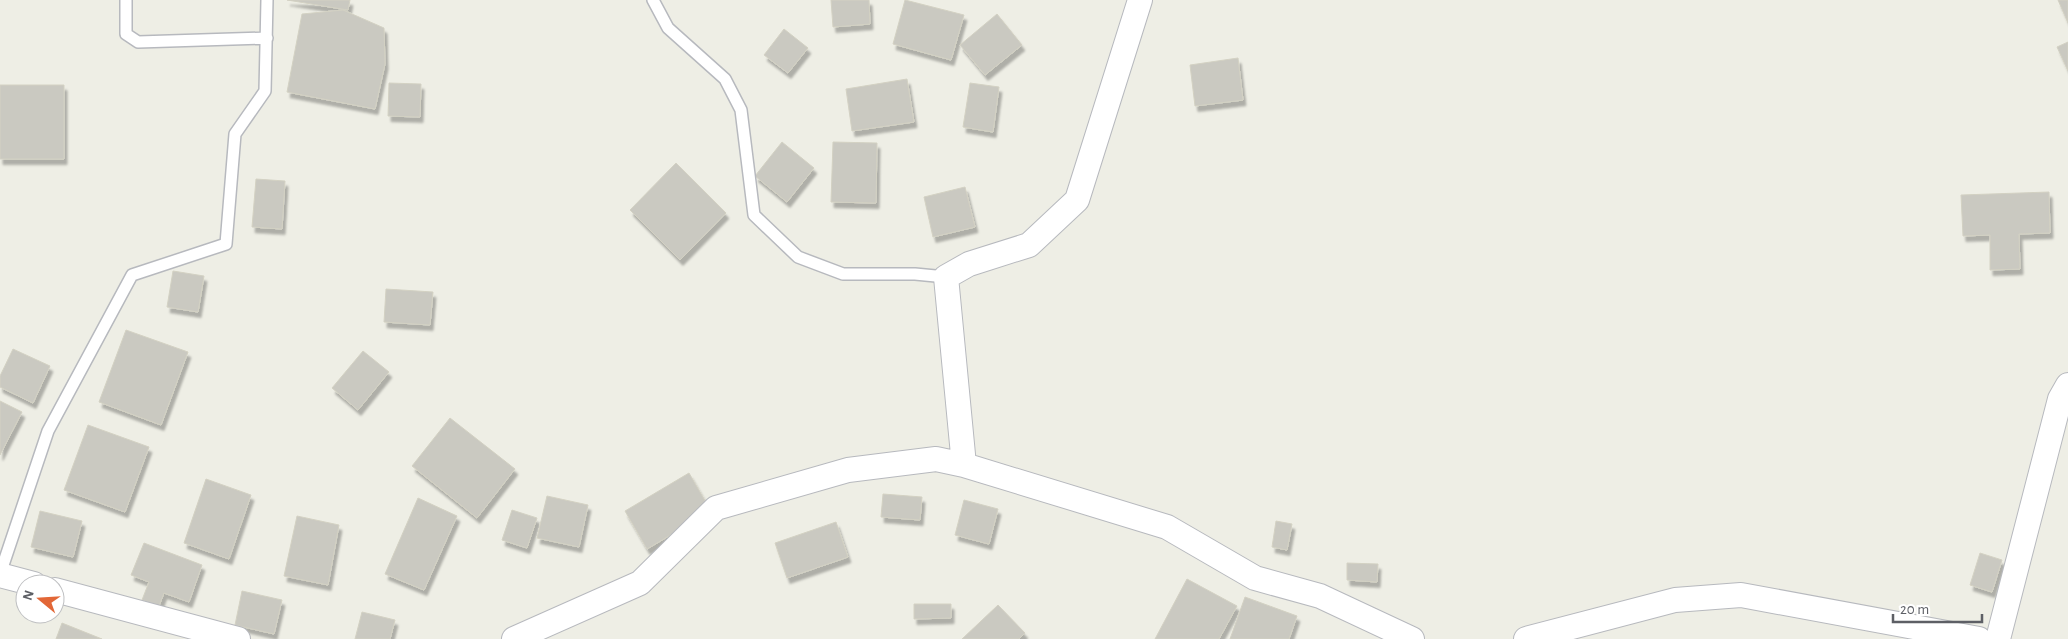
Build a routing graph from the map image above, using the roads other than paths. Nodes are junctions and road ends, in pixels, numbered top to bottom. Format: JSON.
{"nodes":[{"id":1,"x":126,"y":0,"type":"edge"},
{"id":2,"x":267,"y":0,"type":"edge"},
{"id":3,"x":654,"y":0,"type":"edge"},
{"id":4,"x":1140,"y":0,"type":"edge"},
{"id":5,"x":266,"y":38,"type":"junction"},
{"id":6,"x":946,"y":277,"type":"junction"},
{"id":7,"x":2068,"y":385,"type":"edge"},
{"id":8,"x":964,"y":465,"type":"junction"},
{"id":9,"x":0,"y":574,"type":"edge"},
{"id":10,"x":15,"y":578,"type":"edge"},
{"id":11,"x":65,"y":593,"type":"edge"},
{"id":12,"x":238,"y":639,"type":"edge"},
{"id":13,"x":514,"y":639,"type":"edge"},
{"id":14,"x":1412,"y":639,"type":"edge"},
{"id":15,"x":1526,"y":639,"type":"edge"},
{"id":16,"x":1979,"y":639,"type":"edge"},
{"id":17,"x":1998,"y":639,"type":"edge"}],
"edges":[{"from":1,"to":5,"type":"lane"},
{"from":2,"to":5,"type":"lane"},
{"from":3,"to":6,"type":"lane"},
{"from":4,"to":6,"type":"street"},
{"from":5,"to":9,"type":"lane"},
{"from":6,"to":8,"type":"street"},
{"from":7,"to":17,"type":"street"},
{"from":8,"to":13,"type":"street"},
{"from":8,"to":14,"type":"street"},
{"from":9,"to":10,"type":"street"},
{"from":11,"to":12,"type":"street"},
{"from":15,"to":16,"type":"street"}]}
